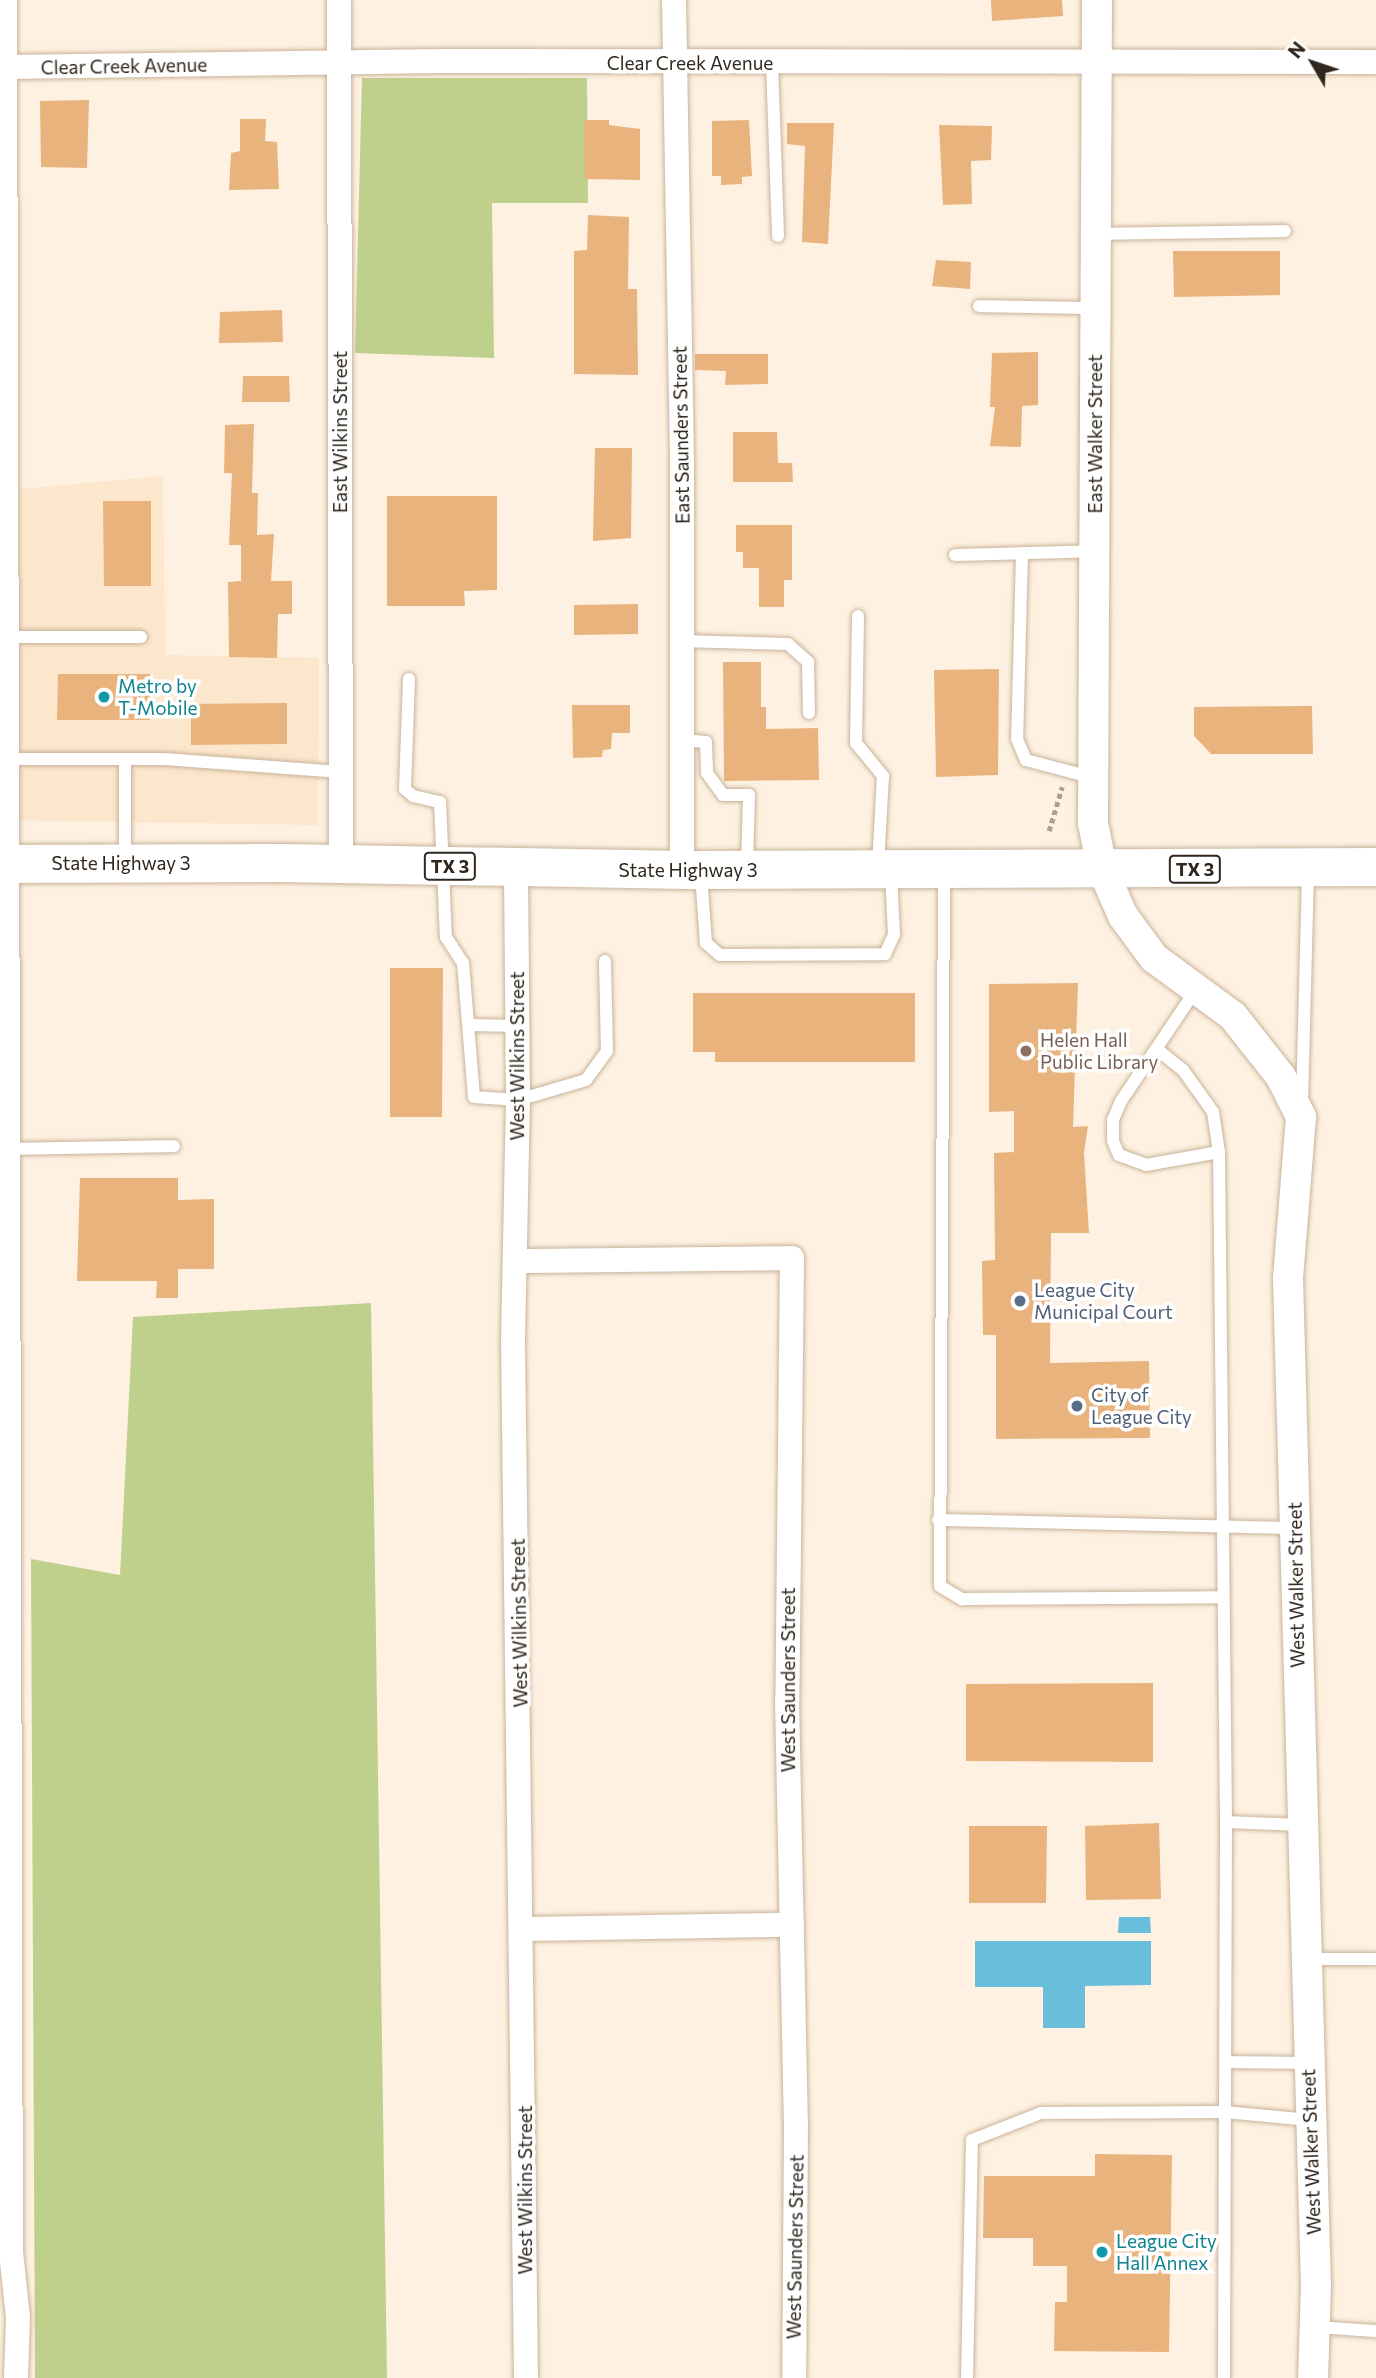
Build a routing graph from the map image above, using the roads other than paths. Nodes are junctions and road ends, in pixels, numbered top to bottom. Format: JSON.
{"nodes":[{"id":1,"x":5,"y":0,"type":"edge"},
{"id":2,"x":339,"y":0,"type":"edge"},
{"id":3,"x":674,"y":0,"type":"edge"},
{"id":4,"x":1097,"y":0,"type":"edge"},
{"id":5,"x":2,"y":41,"type":"edge"},
{"id":6,"x":1376,"y":62,"type":"edge"},
{"id":7,"x":675,"y":63,"type":"junction"},
{"id":8,"x":772,"y":63,"type":"junction"},
{"id":9,"x":338,"y":64,"type":"junction"},
{"id":10,"x":1095,"y":64,"type":"junction"},
{"id":11,"x":5,"y":67,"type":"junction"},
{"id":12,"x":1285,"y":231,"type":"dead end"},
{"id":13,"x":1095,"y":234,"type":"junction"},
{"id":14,"x":778,"y":236,"type":"dead end"},
{"id":15,"x":979,"y":306,"type":"dead end"},
{"id":16,"x":1095,"y":308,"type":"junction"},
{"id":17,"x":2,"y":317,"type":"edge"},
{"id":18,"x":1095,"y":551,"type":"junction"},
{"id":19,"x":1022,"y":553,"type":"junction"},
{"id":20,"x":955,"y":555,"type":"dead end"},
{"id":21,"x":3,"y":607,"type":"edge"},
{"id":22,"x":858,"y":616,"type":"dead end"},
{"id":23,"x":7,"y":637,"type":"junction"},
{"id":24,"x":141,"y":637,"type":"dead end"},
{"id":25,"x":682,"y":641,"type":"junction"},
{"id":26,"x":4,"y":672,"type":"edge"},
{"id":27,"x":409,"y":680,"type":"dead end"},
{"id":28,"x":809,"y":713,"type":"dead end"},
{"id":29,"x":682,"y":740,"type":"junction"},
{"id":30,"x":8,"y":759,"type":"junction"},
{"id":31,"x":125,"y":759,"type":"junction"},
{"id":32,"x":341,"y":772,"type":"junction"},
{"id":33,"x":1094,"y":778,"type":"junction"},
{"id":34,"x":125,"y":863,"type":"junction"},
{"id":35,"x":341,"y":863,"type":"junction"},
{"id":36,"x":5,"y":864,"type":"edge"},
{"id":37,"x":444,"y":866,"type":"junction"},
{"id":38,"x":516,"y":867,"type":"junction"},
{"id":39,"x":1376,"y":867,"type":"edge"},
{"id":40,"x":1102,"y":868,"type":"junction"},
{"id":41,"x":1308,"y":868,"type":"junction"},
{"id":42,"x":691,"y":870,"type":"junction"},
{"id":43,"x":747,"y":870,"type":"junction"},
{"id":44,"x":885,"y":870,"type":"junction"},
{"id":45,"x":944,"y":870,"type":"junction"},
{"id":46,"x":605,"y":961,"type":"dead end"},
{"id":47,"x":5,"y":968,"type":"edge"},
{"id":48,"x":1195,"y":991,"type":"junction"},
{"id":49,"x":470,"y":1025,"type":"junction"},
{"id":50,"x":518,"y":1026,"type":"junction"},
{"id":51,"x":1157,"y":1050,"type":"junction"},
{"id":52,"x":518,"y":1100,"type":"junction"},
{"id":53,"x":1301,"y":1117,"type":"junction"},
{"id":54,"x":174,"y":1146,"type":"dead end"},
{"id":55,"x":10,"y":1149,"type":"junction"},
{"id":56,"x":1219,"y":1152,"type":"junction"},
{"id":57,"x":5,"y":1205,"type":"edge"},
{"id":58,"x":517,"y":1261,"type":"junction"},
{"id":59,"x":5,"y":1332,"type":"edge"},
{"id":60,"x":938,"y":1520,"type":"junction"},
{"id":61,"x":1221,"y":1525,"type":"junction"},
{"id":62,"x":1294,"y":1528,"type":"junction"},
{"id":63,"x":1222,"y":1597,"type":"junction"},
{"id":64,"x":1226,"y":1822,"type":"junction"},
{"id":65,"x":1302,"y":1825,"type":"junction"},
{"id":66,"x":6,"y":1899,"type":"edge"},
{"id":67,"x":792,"y":1926,"type":"junction"},
{"id":68,"x":523,"y":1929,"type":"junction"},
{"id":69,"x":1305,"y":1959,"type":"junction"},
{"id":70,"x":1376,"y":1959,"type":"edge"},
{"id":71,"x":1225,"y":2062,"type":"junction"},
{"id":72,"x":1308,"y":2063,"type":"junction"},
{"id":73,"x":1225,"y":2112,"type":"junction"},
{"id":74,"x":1310,"y":2120,"type":"junction"},
{"id":75,"x":6,"y":2252,"type":"edge"},
{"id":76,"x":1315,"y":2326,"type":"junction"},
{"id":77,"x":1376,"y":2330,"type":"edge"},
{"id":78,"x":16,"y":2378,"type":"edge"},
{"id":79,"x":526,"y":2378,"type":"edge"},
{"id":80,"x":794,"y":2378,"type":"edge"},
{"id":81,"x":967,"y":2378,"type":"edge"},
{"id":82,"x":1224,"y":2378,"type":"edge"},
{"id":83,"x":1312,"y":2378,"type":"edge"}],
"edges":[{"from":1,"to":5,"type":"street"},
{"from":2,"to":9,"type":"street","name":"East Wilkins Street"},
{"from":3,"to":7,"type":"street","name":"East Saunders Street"},
{"from":4,"to":10,"type":"street","name":"East Walker Street"},
{"from":5,"to":11,"type":"street"},
{"from":6,"to":10,"type":"street","name":"Clear Creek Avenue"},
{"from":7,"to":8,"type":"street","name":"Clear Creek Avenue"},
{"from":7,"to":9,"type":"street","name":"Clear Creek Avenue"},
{"from":7,"to":25,"type":"street","name":"East Saunders Street"},
{"from":8,"to":10,"type":"street","name":"Clear Creek Avenue"},
{"from":8,"to":14,"type":"lane"},
{"from":9,"to":11,"type":"street","name":"Clear Creek Avenue"},
{"from":9,"to":32,"type":"street","name":"East Wilkins Street"},
{"from":10,"to":13,"type":"street","name":"East Walker Street"},
{"from":11,"to":17,"type":"street"},
{"from":12,"to":13,"type":"lane"},
{"from":13,"to":16,"type":"street","name":"East Walker Street"},
{"from":15,"to":16,"type":"lane"},
{"from":16,"to":18,"type":"street","name":"East Walker Street"},
{"from":17,"to":21,"type":"street"},
{"from":18,"to":19,"type":"lane"},
{"from":18,"to":33,"type":"street","name":"East Walker Street"},
{"from":19,"to":20,"type":"lane"},
{"from":19,"to":33,"type":"lane"},
{"from":21,"to":23,"type":"street"},
{"from":22,"to":44,"type":"lane"},
{"from":23,"to":24,"type":"lane"},
{"from":23,"to":26,"type":"street"},
{"from":25,"to":28,"type":"lane"},
{"from":25,"to":29,"type":"street","name":"East Saunders Street"},
{"from":26,"to":30,"type":"street"},
{"from":27,"to":37,"type":"lane"},
{"from":29,"to":42,"type":"street","name":"East Saunders Street"},
{"from":29,"to":43,"type":"lane"},
{"from":30,"to":31,"type":"lane"},
{"from":30,"to":36,"type":"street"},
{"from":31,"to":32,"type":"lane"},
{"from":31,"to":34,"type":"lane"},
{"from":32,"to":35,"type":"street","name":"East Wilkins Street"},
{"from":33,"to":40,"type":"street","name":"East Walker Street"},
{"from":34,"to":35,"type":"main road","name":"State Highway 3","number":"TX 3"},
{"from":34,"to":36,"type":"main road","name":"State Highway 3","number":"TX 3"},
{"from":35,"to":37,"type":"main road","name":"State Highway 3","number":"TX 3"},
{"from":36,"to":47,"type":"street"},
{"from":37,"to":38,"type":"main road","name":"State Highway 3","number":"TX 3"},
{"from":37,"to":49,"type":"lane"},
{"from":38,"to":42,"type":"main road","name":"State Highway 3","number":"TX 3"},
{"from":38,"to":50,"type":"street","name":"West Wilkins Street"},
{"from":39,"to":41,"type":"main road","name":"State Highway 3","number":"TX 3"},
{"from":40,"to":41,"type":"main road","name":"State Highway 3","number":"TX 3"},
{"from":40,"to":45,"type":"main road","name":"State Highway 3","number":"TX 3"},
{"from":40,"to":48,"type":"street"},
{"from":41,"to":53,"type":"lane"},
{"from":42,"to":43,"type":"main road","name":"State Highway 3","number":"TX 3"},
{"from":42,"to":44,"type":"lane"},
{"from":43,"to":44,"type":"main road","name":"State Highway 3","number":"TX 3"},
{"from":44,"to":45,"type":"main road","name":"State Highway 3","number":"TX 3"},
{"from":45,"to":60,"type":"lane"},
{"from":46,"to":52,"type":"lane"},
{"from":47,"to":55,"type":"street"},
{"from":48,"to":51,"type":"lane"},
{"from":48,"to":53,"type":"street"},
{"from":49,"to":50,"type":"lane"},
{"from":49,"to":52,"type":"lane"},
{"from":50,"to":52,"type":"street","name":"West Wilkins Street"},
{"from":51,"to":56,"type":"lane"},
{"from":51,"to":56,"type":"lane"},
{"from":52,"to":58,"type":"street","name":"West Wilkins Street"},
{"from":53,"to":62,"type":"street","name":"West Walker Street"},
{"from":54,"to":55,"type":"lane"},
{"from":55,"to":57,"type":"street"},
{"from":56,"to":61,"type":"lane"},
{"from":57,"to":59,"type":"street"},
{"from":58,"to":67,"type":"street","name":"West Saunders Street"},
{"from":58,"to":68,"type":"street","name":"West Wilkins Street"},
{"from":59,"to":66,"type":"street"},
{"from":60,"to":61,"type":"lane"},
{"from":60,"to":63,"type":"lane"},
{"from":61,"to":62,"type":"lane"},
{"from":61,"to":63,"type":"lane"},
{"from":62,"to":65,"type":"street","name":"West Walker Street"},
{"from":63,"to":64,"type":"lane"},
{"from":64,"to":65,"type":"lane"},
{"from":64,"to":71,"type":"lane"},
{"from":65,"to":69,"type":"street","name":"West Walker Street"},
{"from":66,"to":75,"type":"street"},
{"from":67,"to":68,"type":"street"},
{"from":67,"to":80,"type":"street","name":"West Saunders Street"},
{"from":68,"to":79,"type":"street","name":"West Wilkins Street"},
{"from":69,"to":70,"type":"lane"},
{"from":69,"to":72,"type":"street","name":"West Walker Street"},
{"from":71,"to":72,"type":"lane"},
{"from":71,"to":73,"type":"lane"},
{"from":72,"to":74,"type":"street","name":"West Walker Street"},
{"from":73,"to":74,"type":"lane"},
{"from":73,"to":81,"type":"lane"},
{"from":73,"to":82,"type":"lane"},
{"from":74,"to":76,"type":"street","name":"West Walker Street"},
{"from":75,"to":78,"type":"street"},
{"from":76,"to":77,"type":"lane"},
{"from":76,"to":83,"type":"street","name":"West Walker Street"}]}
